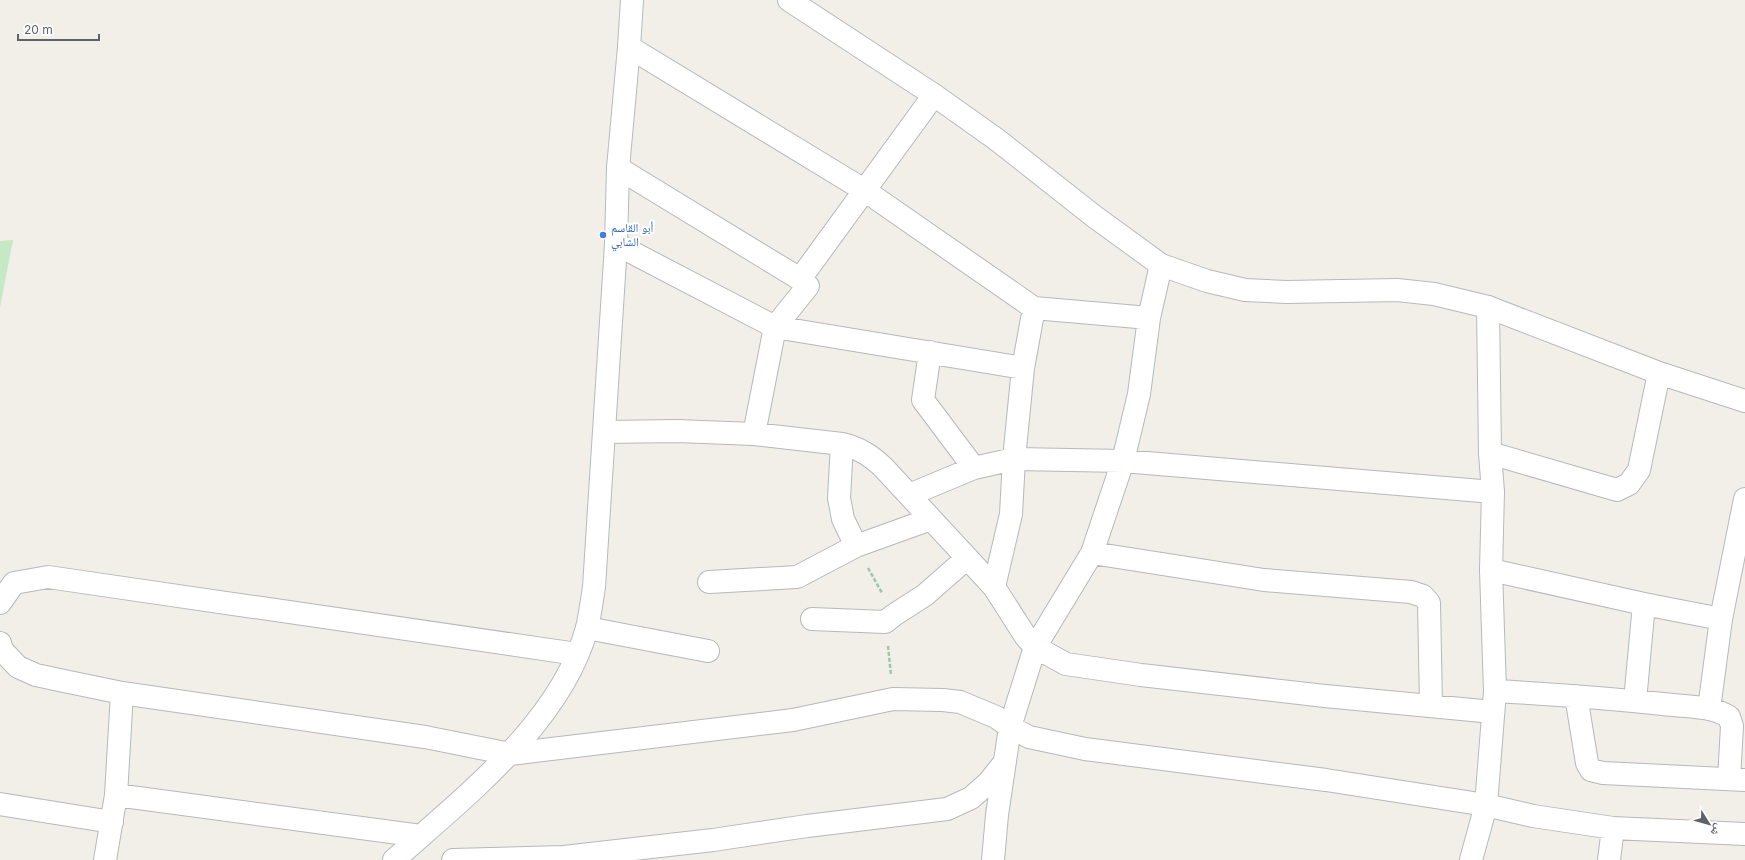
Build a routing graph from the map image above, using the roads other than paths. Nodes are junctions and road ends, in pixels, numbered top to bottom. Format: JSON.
{"nodes":[{"id":1,"x":632,"y":0,"type":"edge"},
{"id":2,"x":789,"y":0,"type":"edge"},
{"id":3,"x":630,"y":47,"type":"junction"},
{"id":4,"x":934,"y":95,"type":"junction"},
{"id":5,"x":618,"y":168,"type":"junction"},
{"id":6,"x":864,"y":190,"type":"junction"},
{"id":7,"x":616,"y":244,"type":"junction"},
{"id":8,"x":1161,"y":265,"type":"junction"},
{"id":9,"x":800,"y":278,"type":"junction"},
{"id":10,"x":1488,"y":307,"type":"junction"},
{"id":11,"x":1034,"y":308,"type":"junction"},
{"id":12,"x":1149,"y":318,"type":"junction"},
{"id":13,"x":775,"y":327,"type":"junction"},
{"id":14,"x":930,"y":352,"type":"junction"},
{"id":15,"x":1023,"y":368,"type":"junction"},
{"id":16,"x":1659,"y":373,"type":"junction"},
{"id":17,"x":1745,"y":400,"type":"edge"},
{"id":18,"x":604,"y":432,"type":"junction"},
{"id":19,"x":754,"y":434,"type":"junction"},
{"id":20,"x":842,"y":444,"type":"junction"},
{"id":21,"x":1490,"y":453,"type":"junction"},
{"id":22,"x":1014,"y":459,"type":"junction"},
{"id":23,"x":1123,"y":461,"type":"junction"},
{"id":24,"x":974,"y":468,"type":"junction"},
{"id":25,"x":1493,"y":492,"type":"junction"},
{"id":26,"x":909,"y":495,"type":"junction"},
{"id":27,"x":1745,"y":499,"type":"edge"},
{"id":28,"x":932,"y":519,"type":"junction"},
{"id":29,"x":856,"y":546,"type":"junction"},
{"id":30,"x":1092,"y":553,"type":"junction"},
{"id":31,"x":966,"y":559,"type":"junction"},
{"id":32,"x":1491,"y":570,"type":"junction"},
{"id":33,"x":709,"y":582,"type":"dead end"},
{"id":34,"x":994,"y":588,"type":"junction"},
{"id":35,"x":0,"y":603,"type":"edge"},
{"id":36,"x":1644,"y":604,"type":"junction"},
{"id":37,"x":812,"y":619,"type":"dead end"},
{"id":38,"x":1721,"y":619,"type":"junction"},
{"id":39,"x":587,"y":628,"type":"junction"},
{"id":40,"x":0,"y":643,"type":"edge"},
{"id":41,"x":1035,"y":647,"type":"junction"},
{"id":42,"x":708,"y":652,"type":"dead end"},
{"id":43,"x":577,"y":654,"type":"junction"},
{"id":44,"x":122,"y":693,"type":"junction"},
{"id":45,"x":1576,"y":696,"type":"junction"},
{"id":46,"x":1634,"y":701,"type":"junction"},
{"id":47,"x":1494,"y":702,"type":"junction"},
{"id":48,"x":1431,"y":706,"type":"junction"},
{"id":49,"x":1709,"y":709,"type":"junction"},
{"id":50,"x":1010,"y":727,"type":"junction"},
{"id":51,"x":510,"y":754,"type":"junction"},
{"id":52,"x":1004,"y":762,"type":"junction"},
{"id":53,"x":1737,"y":780,"type":"edge"},
{"id":54,"x":116,"y":796,"type":"junction"},
{"id":55,"x":0,"y":804,"type":"edge"},
{"id":56,"x":1486,"y":805,"type":"junction"},
{"id":57,"x":112,"y":822,"type":"junction"},
{"id":58,"x":1613,"y":828,"type":"junction"},
{"id":59,"x":1745,"y":834,"type":"edge"},
{"id":60,"x":421,"y":836,"type":"junction"},
{"id":61,"x":105,"y":860,"type":"edge"},
{"id":62,"x":394,"y":860,"type":"edge"},
{"id":63,"x":453,"y":860,"type":"edge"},
{"id":64,"x":993,"y":860,"type":"edge"},
{"id":65,"x":1471,"y":860,"type":"edge"},
{"id":66,"x":1609,"y":860,"type":"edge"}],
"edges":[{"from":1,"to":3,"type":"street"},
{"from":2,"to":4,"type":"street"},
{"from":3,"to":5,"type":"street"},
{"from":3,"to":6,"type":"street"},
{"from":4,"to":6,"type":"street"},
{"from":4,"to":8,"type":"street"},
{"from":5,"to":7,"type":"street"},
{"from":5,"to":9,"type":"street"},
{"from":6,"to":9,"type":"street"},
{"from":6,"to":11,"type":"street"},
{"from":7,"to":13,"type":"street"},
{"from":7,"to":18,"type":"street"},
{"from":8,"to":10,"type":"street"},
{"from":8,"to":12,"type":"street"},
{"from":9,"to":13,"type":"street"},
{"from":10,"to":16,"type":"street"},
{"from":10,"to":21,"type":"street"},
{"from":11,"to":12,"type":"street"},
{"from":11,"to":15,"type":"street"},
{"from":12,"to":23,"type":"street"},
{"from":13,"to":14,"type":"street"},
{"from":13,"to":19,"type":"street"},
{"from":14,"to":15,"type":"street"},
{"from":14,"to":24,"type":"street"},
{"from":15,"to":22,"type":"street"},
{"from":16,"to":17,"type":"street"},
{"from":16,"to":21,"type":"street"},
{"from":18,"to":19,"type":"street"},
{"from":18,"to":39,"type":"street"},
{"from":19,"to":20,"type":"street"},
{"from":20,"to":26,"type":"street"},
{"from":20,"to":29,"type":"street"},
{"from":21,"to":25,"type":"street"},
{"from":22,"to":23,"type":"street"},
{"from":22,"to":24,"type":"street"},
{"from":22,"to":34,"type":"street"},
{"from":23,"to":25,"type":"street"},
{"from":23,"to":30,"type":"street"},
{"from":24,"to":26,"type":"street"},
{"from":25,"to":32,"type":"street"},
{"from":26,"to":28,"type":"street"},
{"from":27,"to":38,"type":"street"},
{"from":28,"to":29,"type":"street"},
{"from":28,"to":31,"type":"street"},
{"from":29,"to":33,"type":"street"},
{"from":30,"to":41,"type":"street"},
{"from":30,"to":48,"type":"street"},
{"from":31,"to":34,"type":"street"},
{"from":31,"to":37,"type":"street"},
{"from":32,"to":36,"type":"street"},
{"from":32,"to":47,"type":"street"},
{"from":34,"to":41,"type":"street"},
{"from":35,"to":43,"type":"street"},
{"from":36,"to":38,"type":"street"},
{"from":36,"to":46,"type":"street"},
{"from":38,"to":49,"type":"street"},
{"from":39,"to":42,"type":"street"},
{"from":39,"to":43,"type":"street"},
{"from":40,"to":44,"type":"street"},
{"from":41,"to":48,"type":"street"},
{"from":41,"to":50,"type":"street"},
{"from":43,"to":51,"type":"street"},
{"from":44,"to":51,"type":"street"},
{"from":44,"to":54,"type":"street"},
{"from":45,"to":46,"type":"street"},
{"from":45,"to":47,"type":"street"},
{"from":45,"to":53,"type":"street"},
{"from":46,"to":49,"type":"street"},
{"from":47,"to":48,"type":"street"},
{"from":47,"to":56,"type":"street"},
{"from":49,"to":53,"type":"street"},
{"from":50,"to":51,"type":"street"},
{"from":50,"to":52,"type":"street"},
{"from":50,"to":56,"type":"street"},
{"from":51,"to":60,"type":"street"},
{"from":52,"to":63,"type":"street"},
{"from":52,"to":64,"type":"street"},
{"from":54,"to":57,"type":"street"},
{"from":54,"to":60,"type":"street"},
{"from":55,"to":57,"type":"street"},
{"from":56,"to":58,"type":"street"},
{"from":56,"to":65,"type":"street"},
{"from":57,"to":61,"type":"street"},
{"from":58,"to":59,"type":"street"},
{"from":58,"to":66,"type":"street"},
{"from":60,"to":62,"type":"street"}]}
